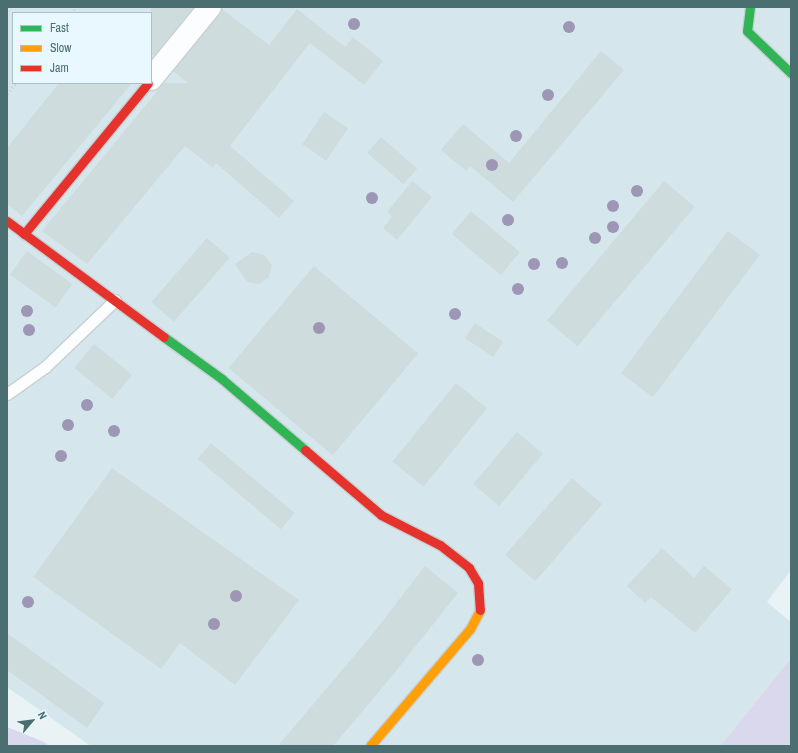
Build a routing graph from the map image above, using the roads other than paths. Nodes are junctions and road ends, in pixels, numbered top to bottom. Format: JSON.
{"nodes":[{"id":1,"x":210,"y":7,"type":"edge"},
{"id":2,"x":750,"y":7,"type":"edge"},
{"id":3,"x":791,"y":73,"type":"edge"},
{"id":4,"x":152,"y":78,"type":"edge"},
{"id":5,"x":147,"y":84,"type":"edge"},
{"id":6,"x":7,"y":221,"type":"edge"},
{"id":7,"x":24,"y":234,"type":"junction"},
{"id":8,"x":115,"y":300,"type":"junction"},
{"id":9,"x":7,"y":394,"type":"edge"},
{"id":10,"x":370,"y":746,"type":"edge"}],
"edges":[{"from":1,"to":4,"type":"street"},
{"from":2,"to":3,"type":"street"},
{"from":5,"to":7,"type":"street"},
{"from":6,"to":7,"type":"street"},
{"from":7,"to":8,"type":"street"},
{"from":8,"to":9,"type":"lane"},
{"from":8,"to":10,"type":"street"}]}
